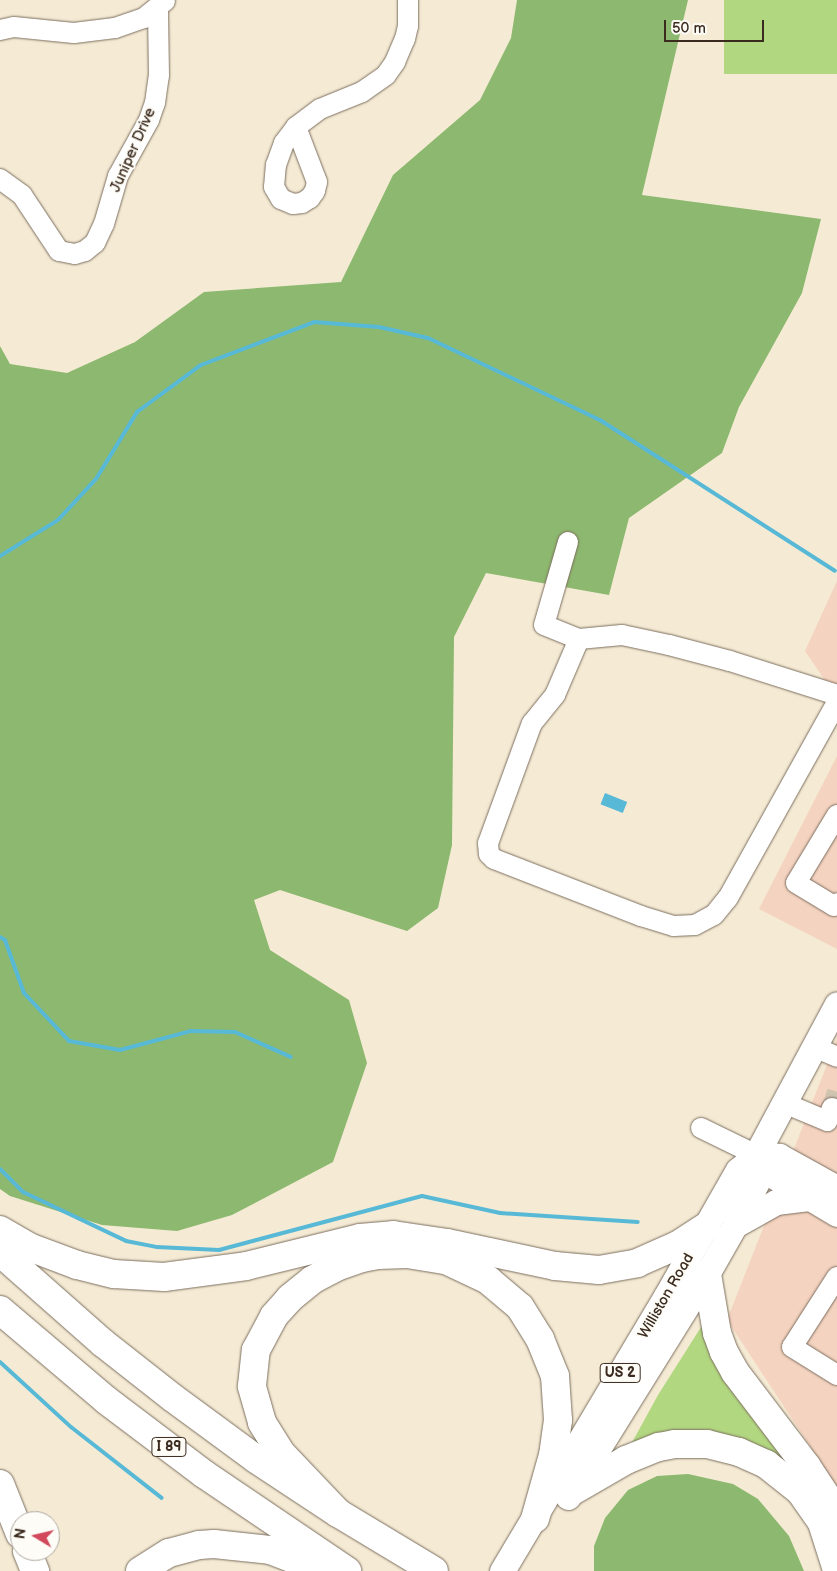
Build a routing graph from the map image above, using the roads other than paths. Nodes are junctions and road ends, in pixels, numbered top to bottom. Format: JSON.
{"nodes":[{"id":1,"x":408,"y":0,"type":"edge"},
{"id":2,"x":162,"y":5,"type":"edge"},
{"id":3,"x":0,"y":30,"type":"edge"},
{"id":4,"x":296,"y":127,"type":"dead end"},
{"id":5,"x":0,"y":179,"type":"edge"},
{"id":6,"x":568,"y":542,"type":"dead end"},
{"id":7,"x":579,"y":639,"type":"junction"},
{"id":8,"x":837,"y":695,"type":"edge"},
{"id":9,"x":837,"y":702,"type":"edge"},
{"id":10,"x":837,"y":816,"type":"edge"},
{"id":11,"x":837,"y":904,"type":"edge"},
{"id":12,"x":837,"y":1004,"type":"edge"},
{"id":13,"x":814,"y":1047,"type":"junction"},
{"id":14,"x":837,"y":1057,"type":"edge"},
{"id":15,"x":784,"y":1103,"type":"junction"},
{"id":16,"x":832,"y":1119,"type":"edge"},
{"id":17,"x":701,"y":1128,"type":"dead end"},
{"id":18,"x":756,"y":1155,"type":"junction"},
{"id":19,"x":835,"y":1183,"type":"edge"},
{"id":20,"x":810,"y":1198,"type":"junction"},
{"id":21,"x":837,"y":1214,"type":"edge"},
{"id":22,"x":735,"y":1225,"type":"junction"},
{"id":23,"x":706,"y":1227,"type":"junction"},
{"id":24,"x":0,"y":1230,"type":"edge"},
{"id":25,"x":0,"y":1252,"type":"edge"},
{"id":26,"x":707,"y":1274,"type":"junction"},
{"id":27,"x":837,"y":1277,"type":"edge"},
{"id":28,"x":0,"y":1310,"type":"edge"},
{"id":29,"x":837,"y":1375,"type":"edge"},
{"id":30,"x":0,"y":1484,"type":"edge"},
{"id":31,"x":571,"y":1492,"type":"junction"},
{"id":32,"x":11,"y":1511,"type":"edge"},
{"id":33,"x":338,"y":1513,"type":"junction"},
{"id":34,"x":837,"y":1513,"type":"edge"},
{"id":35,"x":535,"y":1519,"type":"junction"},
{"id":36,"x":517,"y":1564,"type":"edge"},
{"id":37,"x":837,"y":1570,"type":"edge"},
{"id":38,"x":140,"y":1571,"type":"edge"},
{"id":39,"x":325,"y":1571,"type":"edge"},
{"id":40,"x":347,"y":1571,"type":"edge"},
{"id":41,"x":434,"y":1571,"type":"edge"}],
"edges":[{"from":1,"to":4,"type":"street"},
{"from":2,"to":3,"type":"street","name":"Juniper Drive"},
{"from":2,"to":5,"type":"street","name":"Juniper Drive"},
{"from":6,"to":7,"type":"street"},
{"from":7,"to":8,"type":"street"},
{"from":7,"to":9,"type":"street"},
{"from":10,"to":11,"type":"street"},
{"from":12,"to":13,"type":"main road","name":"Williston Road","number":"US 2"},
{"from":13,"to":14,"type":"street"},
{"from":13,"to":15,"type":"main road","name":"Williston Road","number":"US 2"},
{"from":15,"to":16,"type":"street"},
{"from":15,"to":18,"type":"main road","name":"Williston Road","number":"US 2"},
{"from":17,"to":18,"type":"street"},
{"from":18,"to":19,"type":"main road"},
{"from":18,"to":20,"type":"main road"},
{"from":18,"to":22,"type":"main road","name":"Williston Road","number":"US 2"},
{"from":18,"to":23,"type":"main road","name":"Williston Road","number":"US 2"},
{"from":20,"to":21,"type":"main road"},
{"from":20,"to":22,"type":"main road"},
{"from":22,"to":26,"type":"main road","name":"Williston Road","number":"US 2"},
{"from":23,"to":24,"type":"highway"},
{"from":23,"to":35,"type":"main road","name":"Williston Road","number":"US 2"},
{"from":25,"to":33,"type":"highway","number":"I 89"},
{"from":26,"to":31,"type":"main road","name":"Williston Road","number":"US 2"},
{"from":26,"to":34,"type":"highway"},
{"from":27,"to":29,"type":"street"},
{"from":28,"to":40,"type":"highway","number":"I 89"},
{"from":30,"to":32,"type":"highway"},
{"from":31,"to":36,"type":"main road","name":"Williston Road","number":"US 2"},
{"from":31,"to":37,"type":"highway"},
{"from":33,"to":35,"type":"highway"},
{"from":33,"to":41,"type":"highway","number":"I 89"},
{"from":35,"to":36,"type":"main road","name":"Williston Road","number":"US 2"},
{"from":38,"to":39,"type":"highway"}]}
